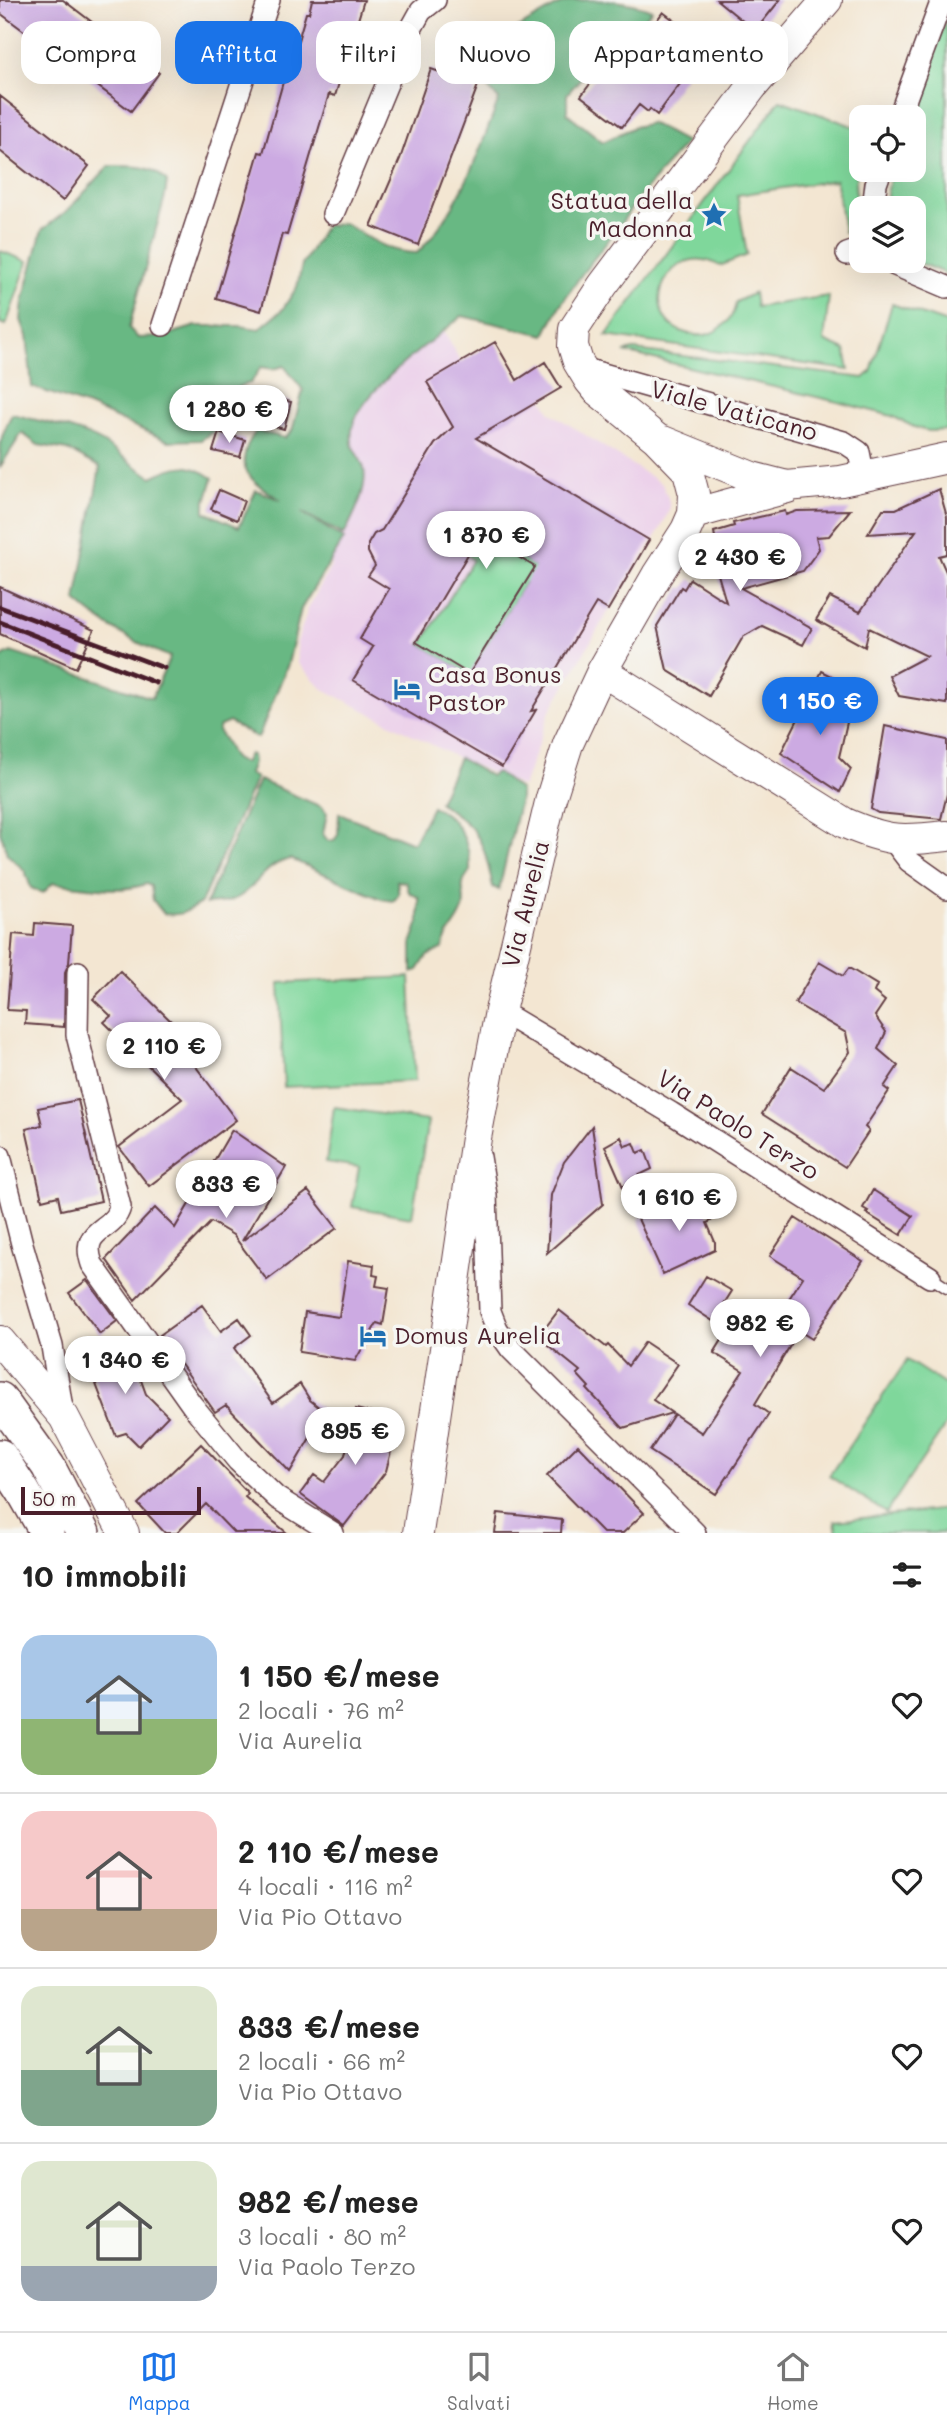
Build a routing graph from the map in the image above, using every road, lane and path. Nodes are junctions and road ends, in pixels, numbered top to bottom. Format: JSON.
{"nodes":[{"id":1,"x":269,"y":0,"type":"edge"},
{"id":2,"x":435,"y":0,"type":"edge"},
{"id":3,"x":827,"y":0,"type":"edge"},
{"id":4,"x":942,"y":0,"type":"edge"},
{"id":5,"x":903,"y":105,"type":"edge"},
{"id":6,"x":333,"y":214,"type":"dead end"},
{"id":7,"x":915,"y":273,"type":"edge"},
{"id":8,"x":947,"y":286,"type":"edge"},
{"id":9,"x":163,"y":325,"type":"dead end"},
{"id":10,"x":582,"y":368,"type":"junction"},
{"id":11,"x":656,"y":438,"type":"junction"},
{"id":12,"x":947,"y":458,"type":"edge"},
{"id":13,"x":864,"y":477,"type":"junction"},
{"id":14,"x":794,"y":486,"type":"junction"},
{"id":15,"x":693,"y":500,"type":"junction"},
{"id":16,"x":602,"y":671,"type":"junction"},
{"id":17,"x":947,"y":836,"type":"edge"},
{"id":18,"x":893,"y":840,"type":"junction"},
{"id":19,"x":947,"y":888,"type":"edge"},
{"id":20,"x":78,"y":972,"type":"dead end"},
{"id":21,"x":500,"y":1011,"type":"junction"},
{"id":22,"x":476,"y":1138,"type":"junction"},
{"id":23,"x":0,"y":1156,"type":"edge"},
{"id":24,"x":939,"y":1282,"type":"edge"},
{"id":25,"x":0,"y":1341,"type":"edge"},
{"id":26,"x":0,"y":1399,"type":"edge"},
{"id":27,"x":64,"y":1417,"type":"junction"},
{"id":28,"x":0,"y":1457,"type":"edge"},
{"id":29,"x":47,"y":1533,"type":"edge"},
{"id":30,"x":83,"y":1533,"type":"edge"},
{"id":31,"x":124,"y":1533,"type":"edge"},
{"id":32,"x":333,"y":1533,"type":"edge"},
{"id":33,"x":418,"y":1533,"type":"edge"},
{"id":34,"x":695,"y":1533,"type":"edge"}],
"edges":[{"from":1,"to":9,"type":"street"},
{"from":2,"to":6,"type":"street"},
{"from":3,"to":10,"type":"street","name":"Viale Vaticano"},
{"from":4,"to":5,"type":"street"},
{"from":7,"to":8,"type":"street"},
{"from":10,"to":11,"type":"street","name":"Viale Vaticano"},
{"from":10,"to":13,"type":"street","name":"Viale Vaticano"},
{"from":11,"to":14,"type":"street","name":"Viale Vaticano"},
{"from":11,"to":15,"type":"street","name":"Viale Vaticano"},
{"from":12,"to":13,"type":"street","name":"Viale Vaticano"},
{"from":13,"to":14,"type":"street","name":"Viale Vaticano"},
{"from":14,"to":15,"type":"street","name":"Viale Vaticano"},
{"from":15,"to":16,"type":"street","name":"Via Aurelia"},
{"from":16,"to":18,"type":"street"},
{"from":16,"to":21,"type":"street","name":"Via Aurelia"},
{"from":17,"to":18,"type":"street"},
{"from":18,"to":19,"type":"street"},
{"from":20,"to":32,"type":"street"},
{"from":21,"to":22,"type":"street","name":"Via Aurelia"},
{"from":21,"to":24,"type":"street","name":"Via Paolo Terzo"},
{"from":22,"to":33,"type":"street","name":"Via Aurelia"},
{"from":22,"to":34,"type":"street"},
{"from":23,"to":27,"type":"street"},
{"from":25,"to":27,"type":"street"},
{"from":26,"to":30,"type":"main road"},
{"from":27,"to":31,"type":"street"},
{"from":28,"to":29,"type":"main road"}]}
